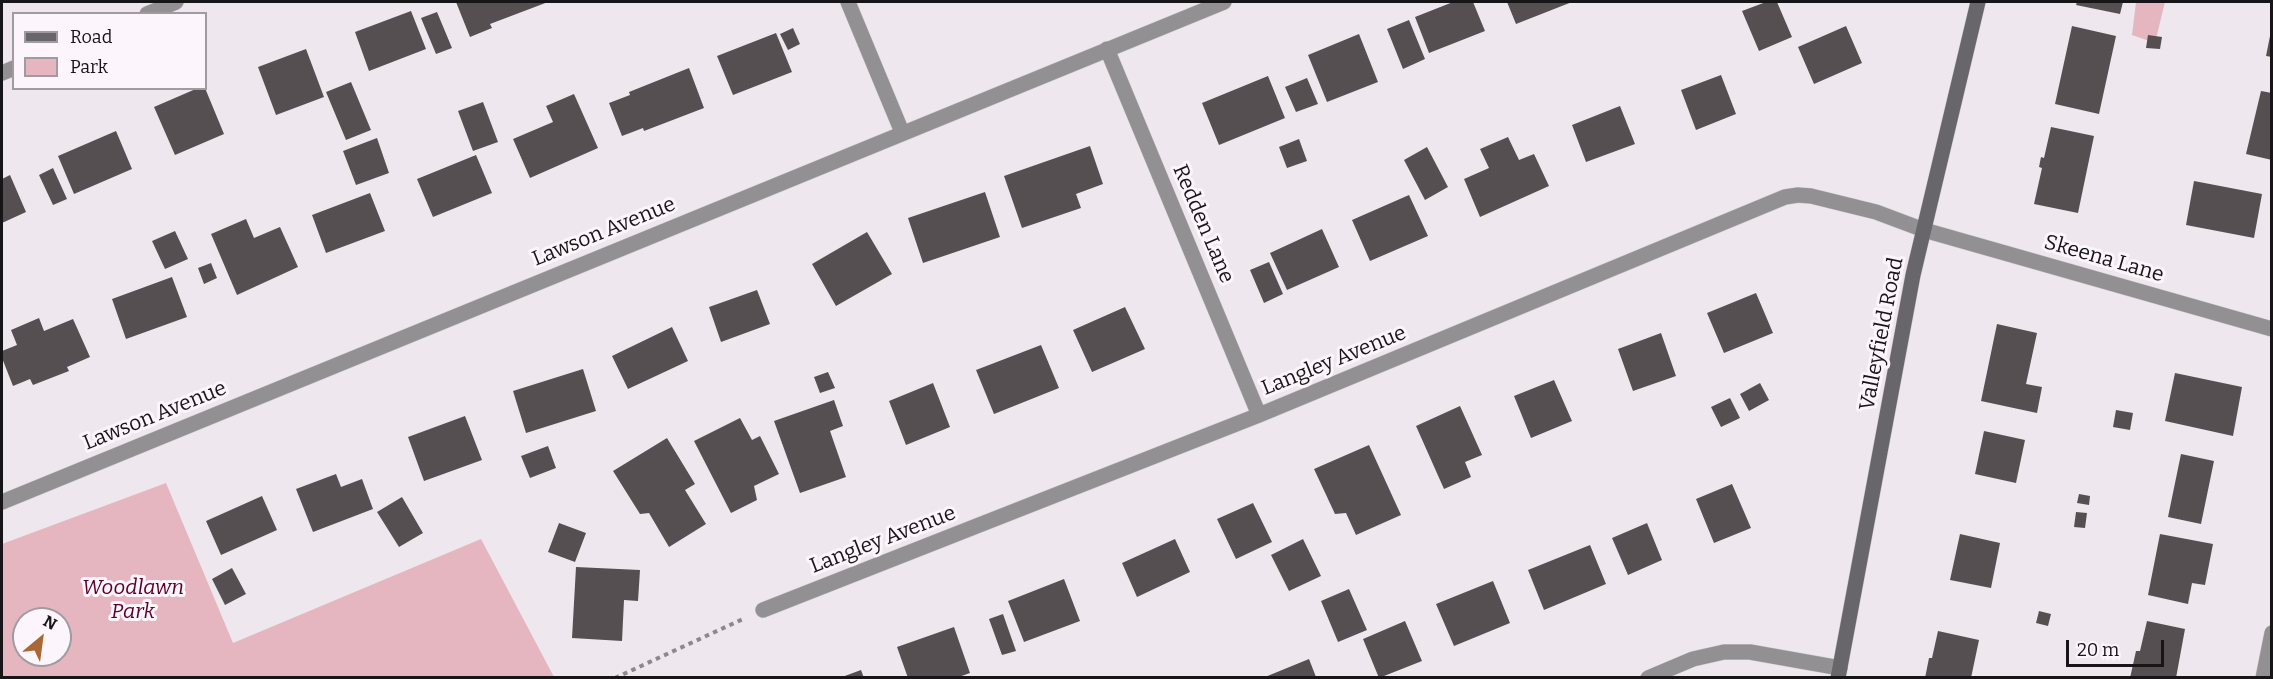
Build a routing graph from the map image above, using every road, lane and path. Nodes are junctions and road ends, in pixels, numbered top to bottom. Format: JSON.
{"nodes":[{"id":1,"x":176,"y":2,"type":"edge"},
{"id":2,"x":848,"y":2,"type":"edge"},
{"id":3,"x":1224,"y":2,"type":"edge"},
{"id":4,"x":1978,"y":2,"type":"edge"},
{"id":5,"x":152,"y":12,"type":"edge"},
{"id":6,"x":1107,"y":49,"type":"junction"},
{"id":7,"x":902,"y":132,"type":"junction"},
{"id":8,"x":1924,"y":230,"type":"junction"},
{"id":9,"x":2271,"y":329,"type":"edge"},
{"id":10,"x":1259,"y":415,"type":"junction"},
{"id":11,"x":2,"y":502,"type":"edge"},
{"id":12,"x":763,"y":610,"type":"joint"},
{"id":13,"x":2271,"y":633,"type":"edge"},
{"id":14,"x":1839,"y":673,"type":"edge"},
{"id":15,"x":615,"y":678,"type":"edge"},
{"id":16,"x":1648,"y":678,"type":"edge"},
{"id":17,"x":2263,"y":678,"type":"edge"}],
"edges":[{"from":1,"to":5,"type":"street"},
{"from":2,"to":7,"type":"street"},
{"from":3,"to":6,"type":"street","name":"Lawson Avenue"},
{"from":4,"to":8,"type":"street","name":"Valleyfield Road"},
{"from":6,"to":7,"type":"street","name":"Lawson Avenue"},
{"from":6,"to":10,"type":"street","name":"Redden Lane"},
{"from":7,"to":11,"type":"street","name":"Lawson Avenue"},
{"from":8,"to":9,"type":"street","name":"Skeena Lane"},
{"from":8,"to":10,"type":"street","name":"Langley Avenue"},
{"from":8,"to":14,"type":"street","name":"Valleyfield Road"},
{"from":10,"to":12,"type":"street","name":"Langley Avenue"},
{"from":12,"to":15,"type":"path"},
{"from":13,"to":17,"type":"street"},
{"from":14,"to":16,"type":"street"}]}
